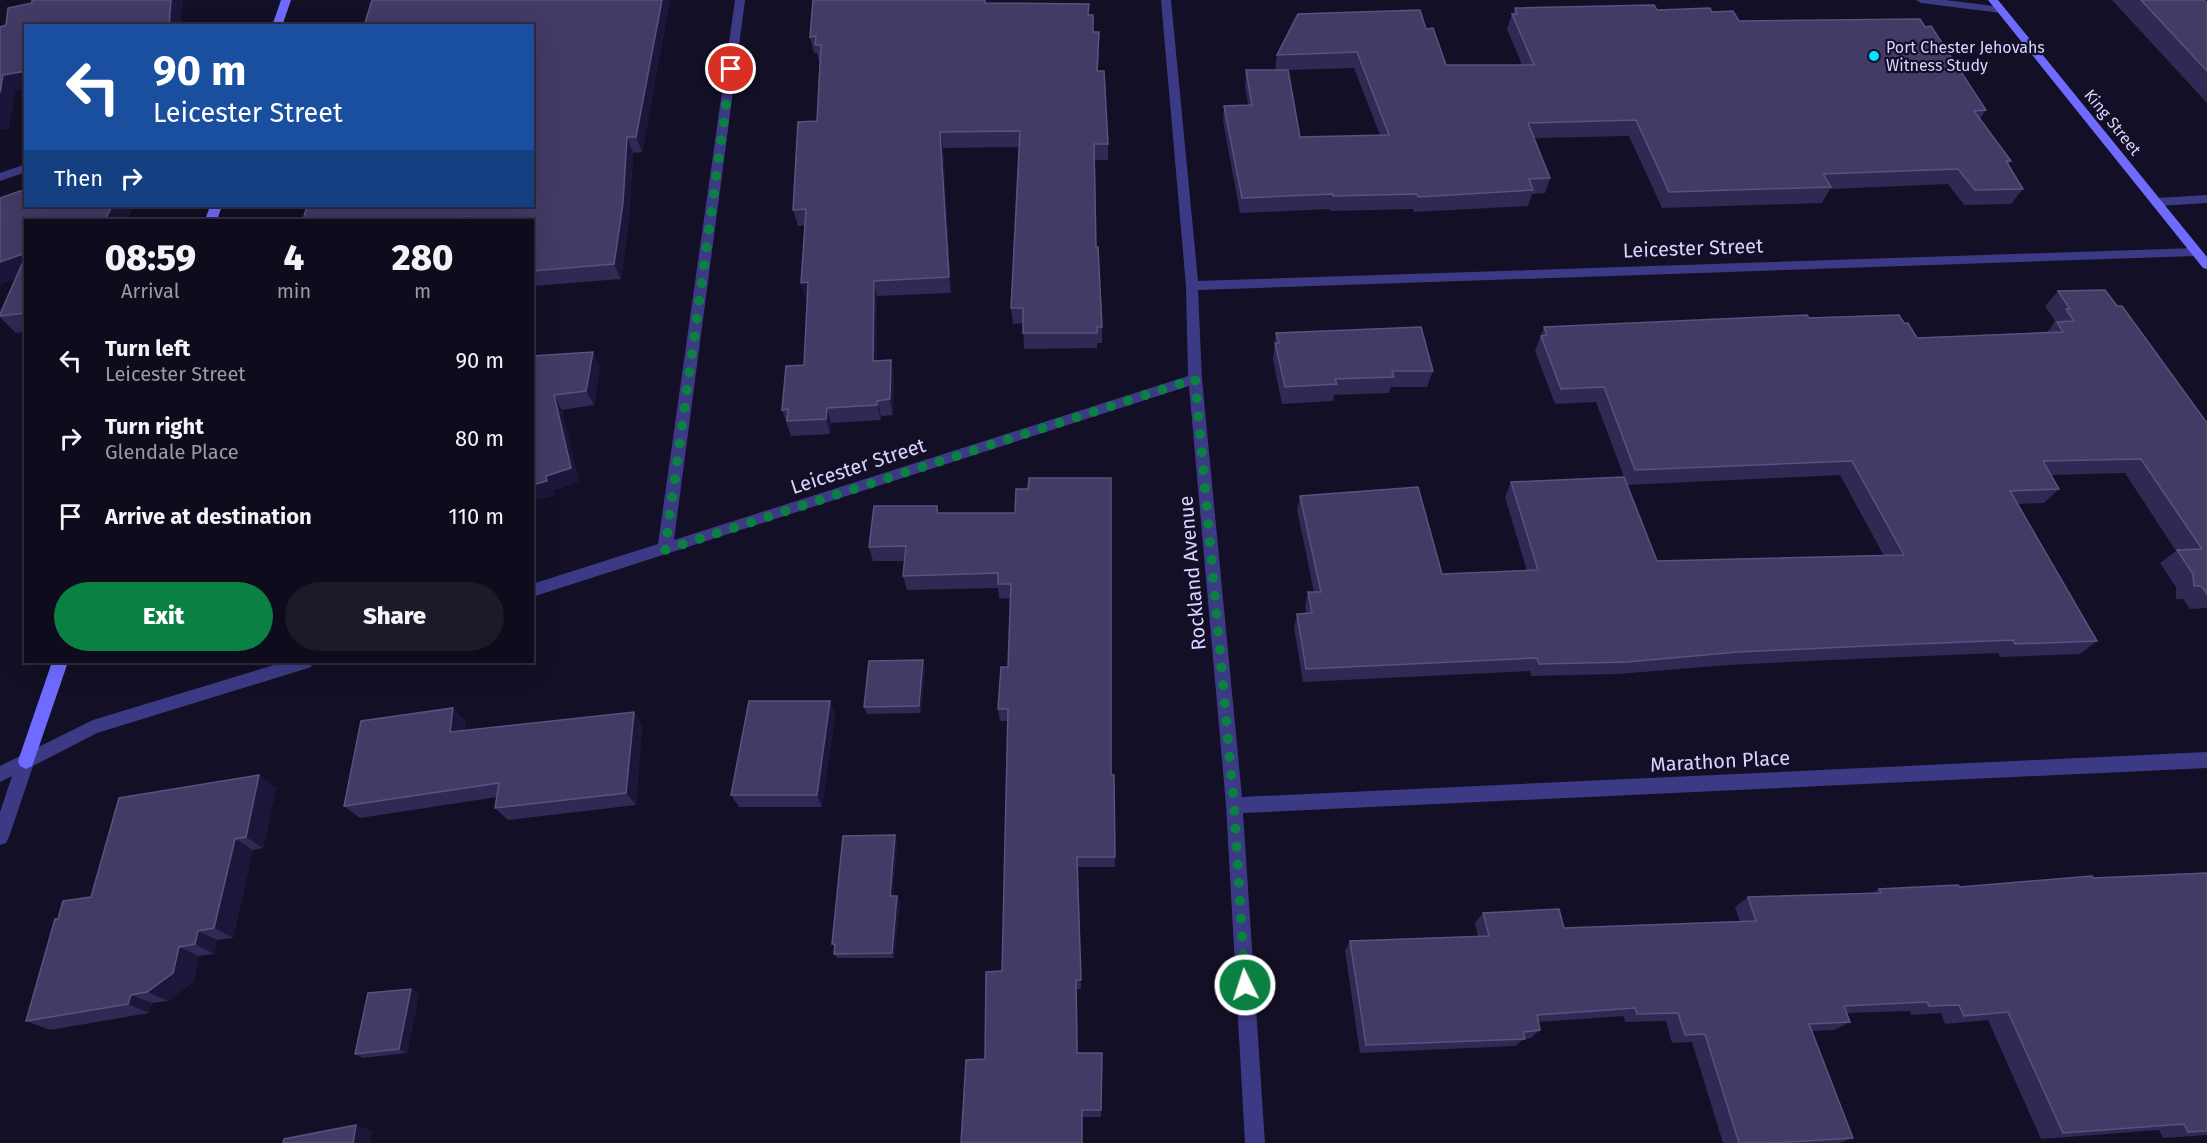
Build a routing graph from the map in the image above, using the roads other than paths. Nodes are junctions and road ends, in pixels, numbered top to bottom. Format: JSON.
{"nodes":[{"id":1,"x":286,"y":0,"type":"edge"},
{"id":2,"x":740,"y":0,"type":"edge"},
{"id":3,"x":1166,"y":0,"type":"edge"},
{"id":4,"x":1920,"y":0,"type":"edge"},
{"id":5,"x":1993,"y":0,"type":"edge"},
{"id":6,"x":2001,"y":10,"type":"junction"},
{"id":7,"x":278,"y":24,"type":"edge"},
{"id":8,"x":24,"y":169,"type":"edge"},
{"id":9,"x":0,"y":177,"type":"edge"},
{"id":10,"x":2207,"y":200,"type":"edge"},
{"id":11,"x":2157,"y":202,"type":"junction"},
{"id":12,"x":2196,"y":252,"type":"junction"},
{"id":13,"x":2207,"y":265,"type":"edge"},
{"id":14,"x":1192,"y":286,"type":"junction"},
{"id":15,"x":1195,"y":379,"type":"junction"},
{"id":16,"x":665,"y":550,"type":"junction"},
{"id":17,"x":534,"y":590,"type":"edge"},
{"id":18,"x":60,"y":663,"type":"edge"},
{"id":19,"x":302,"y":663,"type":"edge"},
{"id":20,"x":2207,"y":760,"type":"edge"},
{"id":21,"x":26,"y":761,"type":"junction"},
{"id":22,"x":0,"y":774,"type":"edge"},
{"id":23,"x":1234,"y":805,"type":"junction"},
{"id":24,"x":0,"y":837,"type":"edge"},
{"id":25,"x":1255,"y":1143,"type":"edge"}],
"edges":[{"from":1,"to":7,"type":"main road"},
{"from":2,"to":16,"type":"street"},
{"from":3,"to":14,"type":"street","name":"Rockland Avenue"},
{"from":4,"to":6,"type":"street"},
{"from":5,"to":6,"type":"main road","name":"King Street"},
{"from":6,"to":11,"type":"main road","name":"King Street"},
{"from":8,"to":9,"type":"street"},
{"from":10,"to":11,"type":"street"},
{"from":11,"to":12,"type":"main road","name":"King Street"},
{"from":12,"to":13,"type":"main road","name":"King Street"},
{"from":12,"to":14,"type":"street","name":"Leicester Street"},
{"from":14,"to":15,"type":"street","name":"Rockland Avenue"},
{"from":15,"to":16,"type":"street","name":"Leicester Street"},
{"from":15,"to":23,"type":"street","name":"Rockland Avenue"},
{"from":16,"to":17,"type":"street","name":"Leicester Street"},
{"from":18,"to":21,"type":"main road"},
{"from":19,"to":21,"type":"street"},
{"from":20,"to":23,"type":"street","name":"Marathon Place"},
{"from":21,"to":22,"type":"street"},
{"from":21,"to":24,"type":"street"},
{"from":23,"to":25,"type":"street","name":"Rockland Avenue"}]}
